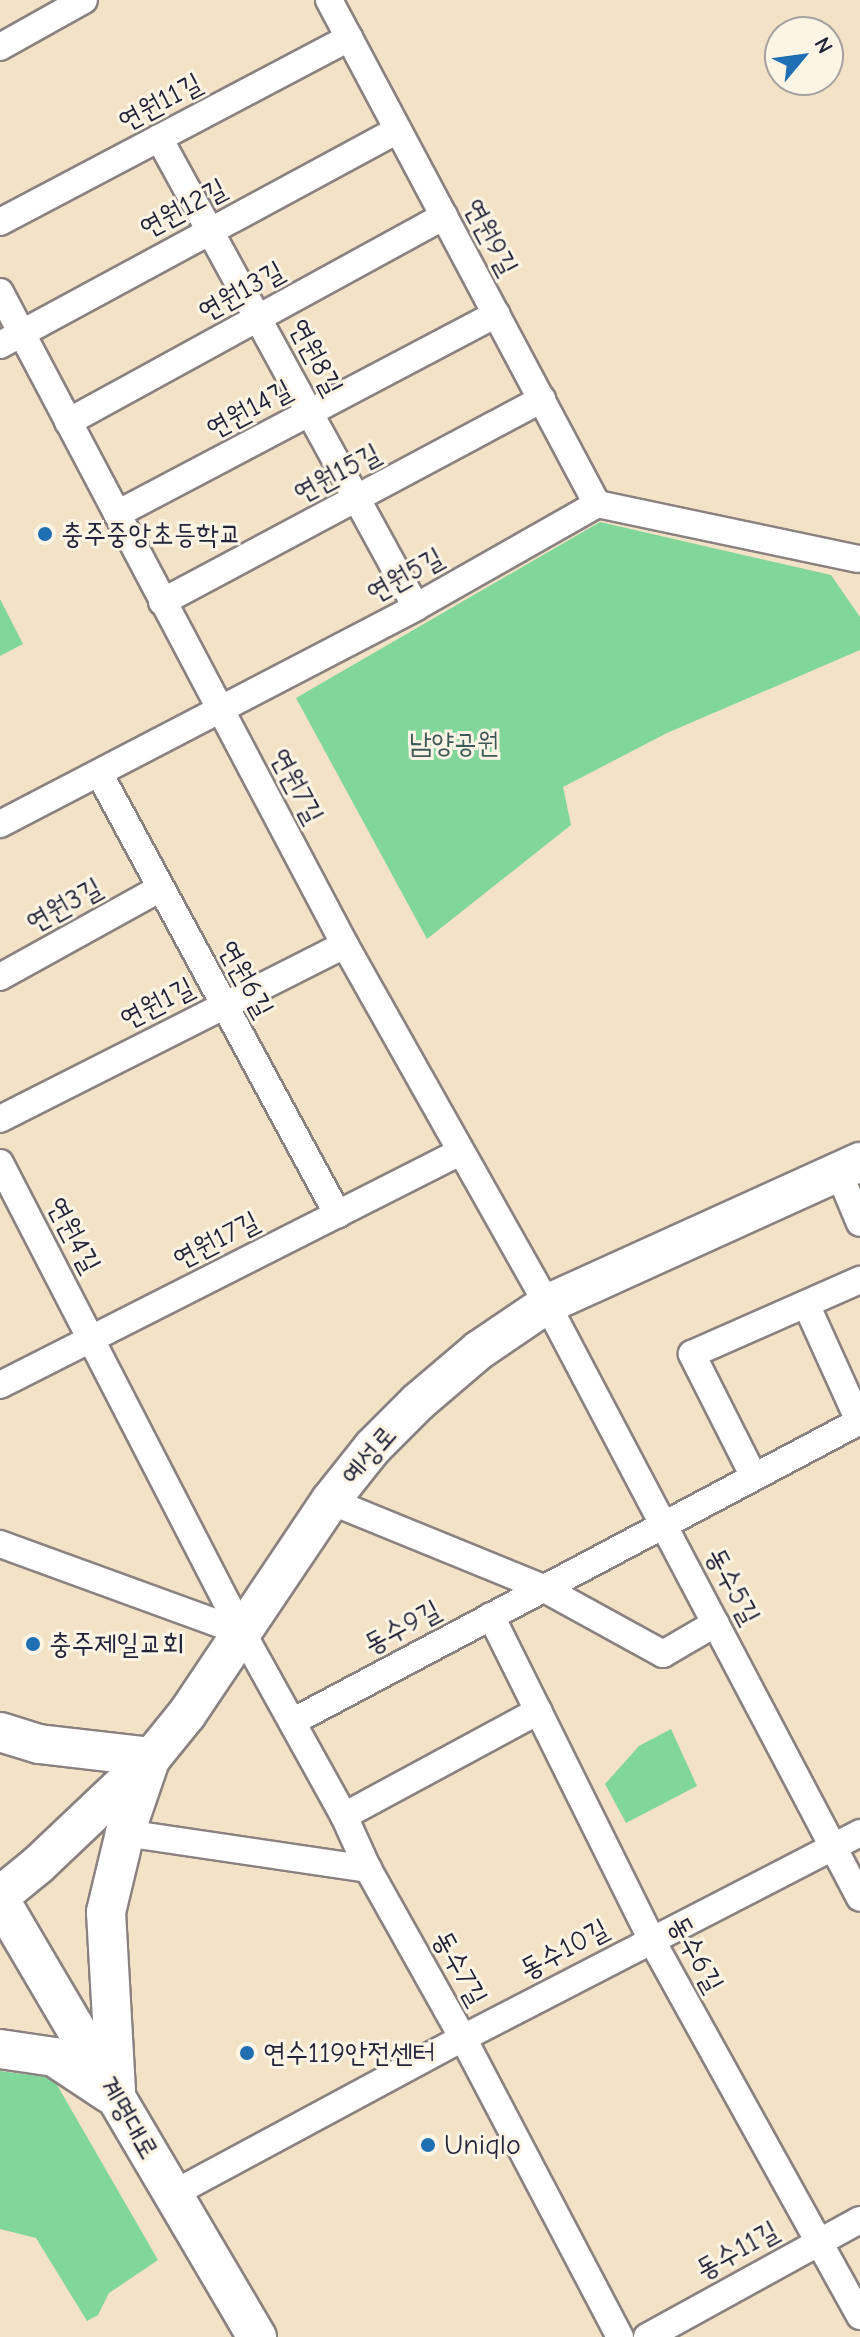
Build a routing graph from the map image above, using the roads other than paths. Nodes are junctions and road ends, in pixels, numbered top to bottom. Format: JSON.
{"nodes":[{"id":1,"x":84,"y":0,"type":"edge"},
{"id":2,"x":329,"y":0,"type":"edge"},
{"id":3,"x":349,"y":38,"type":"junction"},
{"id":4,"x":0,"y":47,"type":"edge"},
{"id":5,"x":398,"y":130,"type":"junction"},
{"id":6,"x":159,"y":138,"type":"junction"},
{"id":7,"x":444,"y":216,"type":"junction"},
{"id":8,"x":0,"y":222,"type":"edge"},
{"id":9,"x":211,"y":229,"type":"junction"},
{"id":10,"x":0,"y":292,"type":"edge"},
{"id":11,"x":496,"y":314,"type":"junction"},
{"id":12,"x":259,"y":318,"type":"junction"},
{"id":13,"x":11,"y":339,"type":"edge"},
{"id":14,"x":542,"y":399,"type":"junction"},
{"id":15,"x":310,"y":413,"type":"junction"},
{"id":16,"x":68,"y":422,"type":"junction"},
{"id":17,"x":357,"y":499,"type":"junction"},
{"id":18,"x":597,"y":504,"type":"junction"},
{"id":19,"x":117,"y":514,"type":"junction"},
{"id":20,"x":859,"y":560,"type":"edge"},
{"id":21,"x":162,"y":602,"type":"junction"},
{"id":22,"x":416,"y":607,"type":"junction"},
{"id":23,"x":220,"y":709,"type":"junction"},
{"id":24,"x":99,"y":773,"type":"junction"},
{"id":25,"x":0,"y":824,"type":"edge"},
{"id":26,"x":159,"y":889,"type":"junction"},
{"id":27,"x":345,"y":945,"type":"junction"},
{"id":28,"x":0,"y":977,"type":"edge"},
{"id":29,"x":224,"y":1005,"type":"junction"},
{"id":30,"x":0,"y":1119,"type":"edge"},
{"id":31,"x":460,"y":1152,"type":"junction"},
{"id":32,"x":0,"y":1163,"type":"edge"},
{"id":33,"x":849,"y":1166,"type":"edge"},
{"id":34,"x":338,"y":1215,"type":"junction"},
{"id":35,"x":860,"y":1223,"type":"edge"},
{"id":36,"x":860,"y":1280,"type":"edge"},
{"id":37,"x":547,"y":1304,"type":"junction"},
{"id":38,"x":806,"y":1304,"type":"junction"},
{"id":39,"x":92,"y":1337,"type":"junction"},
{"id":40,"x":0,"y":1385,"type":"edge"},
{"id":41,"x":860,"y":1421,"type":"edge"},
{"id":42,"x":754,"y":1477,"type":"junction"},
{"id":43,"x":330,"y":1501,"type":"junction"},
{"id":44,"x":665,"y":1525,"type":"junction"},
{"id":45,"x":0,"y":1544,"type":"edge"},
{"id":46,"x":543,"y":1588,"type":"junction"},
{"id":47,"x":491,"y":1616,"type":"junction"},
{"id":48,"x":716,"y":1623,"type":"junction"},
{"id":49,"x":242,"y":1632,"type":"junction"},
{"id":50,"x":538,"y":1711,"type":"junction"},
{"id":51,"x":292,"y":1722,"type":"junction"},
{"id":52,"x":0,"y":1732,"type":"edge"},
{"id":53,"x":152,"y":1757,"type":"junction"},
{"id":54,"x":344,"y":1816,"type":"junction"},
{"id":55,"x":125,"y":1833,"type":"junction"},
{"id":56,"x":860,"y":1833,"type":"edge"},
{"id":57,"x":833,"y":1847,"type":"junction"},
{"id":58,"x":368,"y":1869,"type":"junction"},
{"id":59,"x":0,"y":1898,"type":"edge"},
{"id":60,"x":860,"y":1898,"type":"edge"},
{"id":61,"x":651,"y":1939,"type":"junction"},
{"id":62,"x":463,"y":2038,"type":"junction"},
{"id":63,"x":0,"y":2049,"type":"edge"},
{"id":64,"x":117,"y":2098,"type":"junction"},
{"id":65,"x":173,"y":2194,"type":"junction"},
{"id":66,"x":860,"y":2220,"type":"edge"},
{"id":67,"x":819,"y":2241,"type":"junction"},
{"id":68,"x":860,"y":2316,"type":"edge"},
{"id":69,"x":257,"y":2337,"type":"edge"},
{"id":70,"x":620,"y":2337,"type":"edge"},
{"id":71,"x":647,"y":2337,"type":"edge"}],
"edges":[{"from":1,"to":4,"type":"street"},
{"from":2,"to":3,"type":"street","name":"연원9길"},
{"from":3,"to":5,"type":"street","name":"연원9길"},
{"from":3,"to":6,"type":"street","name":"연원11길"},
{"from":5,"to":7,"type":"street","name":"연원9길"},
{"from":5,"to":9,"type":"street","name":"연원12길"},
{"from":6,"to":8,"type":"street","name":"연원11길"},
{"from":6,"to":9,"type":"street","name":"연원8길"},
{"from":7,"to":11,"type":"street","name":"연원9길"},
{"from":7,"to":12,"type":"street","name":"연원13길"},
{"from":9,"to":12,"type":"street","name":"연원8길"},
{"from":9,"to":13,"type":"street","name":"연원12길"},
{"from":10,"to":13,"type":"street","name":"연원7길"},
{"from":11,"to":14,"type":"street","name":"연원9길"},
{"from":11,"to":15,"type":"street","name":"연원14길"},
{"from":12,"to":15,"type":"street","name":"연원8길"},
{"from":12,"to":16,"type":"street","name":"연원13길"},
{"from":13,"to":16,"type":"street","name":"연원7길"},
{"from":14,"to":17,"type":"street","name":"연원15길"},
{"from":14,"to":18,"type":"street","name":"연원9길"},
{"from":15,"to":17,"type":"street","name":"연원8길"},
{"from":15,"to":19,"type":"street","name":"연원14길"},
{"from":16,"to":19,"type":"street","name":"연원7길"},
{"from":17,"to":21,"type":"street","name":"연원15길"},
{"from":17,"to":22,"type":"street","name":"연원8길"},
{"from":18,"to":20,"type":"street"},
{"from":18,"to":22,"type":"street","name":"연원5길"},
{"from":19,"to":21,"type":"street","name":"연원7길"},
{"from":21,"to":23,"type":"street","name":"연원7길"},
{"from":22,"to":23,"type":"street","name":"연원5길"},
{"from":23,"to":24,"type":"street","name":"연원5길"},
{"from":23,"to":27,"type":"street","name":"연원7길"},
{"from":24,"to":25,"type":"street","name":"연원5길"},
{"from":24,"to":26,"type":"street","name":"연원6길"},
{"from":26,"to":28,"type":"street","name":"연원3길"},
{"from":26,"to":29,"type":"street","name":"연원6길"},
{"from":27,"to":29,"type":"street","name":"연원1길"},
{"from":27,"to":31,"type":"street","name":"연원7길"},
{"from":29,"to":30,"type":"street","name":"연원1길"},
{"from":29,"to":34,"type":"street","name":"연원6길"},
{"from":31,"to":34,"type":"street","name":"연원17길"},
{"from":31,"to":37,"type":"street","name":"연원7길"},
{"from":32,"to":39,"type":"street","name":"연원4길"},
{"from":33,"to":35,"type":"street"},
{"from":33,"to":37,"type":"street","name":"예성로"},
{"from":34,"to":39,"type":"street","name":"연원17길"},
{"from":36,"to":38,"type":"street"},
{"from":37,"to":43,"type":"street","name":"예성로"},
{"from":37,"to":44,"type":"street","name":"동수5길"},
{"from":38,"to":41,"type":"street"},
{"from":38,"to":42,"type":"street"},
{"from":39,"to":40,"type":"street","name":"연원17길"},
{"from":39,"to":49,"type":"street","name":"연원4길"},
{"from":41,"to":42,"type":"street","name":"동수9길"},
{"from":42,"to":44,"type":"street","name":"동수9길"},
{"from":43,"to":46,"type":"street"},
{"from":43,"to":49,"type":"street","name":"예성로"},
{"from":44,"to":46,"type":"street","name":"동수9길"},
{"from":44,"to":48,"type":"street","name":"동수5길"},
{"from":45,"to":49,"type":"street"},
{"from":46,"to":47,"type":"street","name":"동수9길"},
{"from":46,"to":48,"type":"street"},
{"from":47,"to":50,"type":"street","name":"동수6길"},
{"from":47,"to":51,"type":"street","name":"동수9길"},
{"from":48,"to":57,"type":"street","name":"동수5길"},
{"from":49,"to":51,"type":"street","name":"동수7길"},
{"from":49,"to":53,"type":"street","name":"예성로"},
{"from":50,"to":54,"type":"street"},
{"from":50,"to":61,"type":"street","name":"동수6길"},
{"from":51,"to":54,"type":"street","name":"동수7길"},
{"from":52,"to":53,"type":"street"},
{"from":53,"to":55,"type":"street"},
{"from":53,"to":59,"type":"street","name":"예성로"},
{"from":54,"to":58,"type":"street","name":"동수7길"},
{"from":55,"to":58,"type":"street"},
{"from":55,"to":64,"type":"street"},
{"from":56,"to":57,"type":"street","name":"동수10길"},
{"from":57,"to":60,"type":"street","name":"동수5길"},
{"from":57,"to":61,"type":"street","name":"동수10길"},
{"from":58,"to":62,"type":"street","name":"동수7길"},
{"from":59,"to":64,"type":"street","name":"계명대로"},
{"from":61,"to":62,"type":"street","name":"동수10길"},
{"from":61,"to":67,"type":"street","name":"동수6길"},
{"from":62,"to":65,"type":"street","name":"동수10길"},
{"from":62,"to":70,"type":"street","name":"동수7길"},
{"from":63,"to":64,"type":"street"},
{"from":64,"to":65,"type":"street","name":"계명대로"},
{"from":65,"to":69,"type":"street","name":"계명대로"},
{"from":66,"to":67,"type":"street","name":"동수11길"},
{"from":67,"to":68,"type":"street","name":"동수6길"},
{"from":67,"to":71,"type":"street","name":"동수11길"}]}
